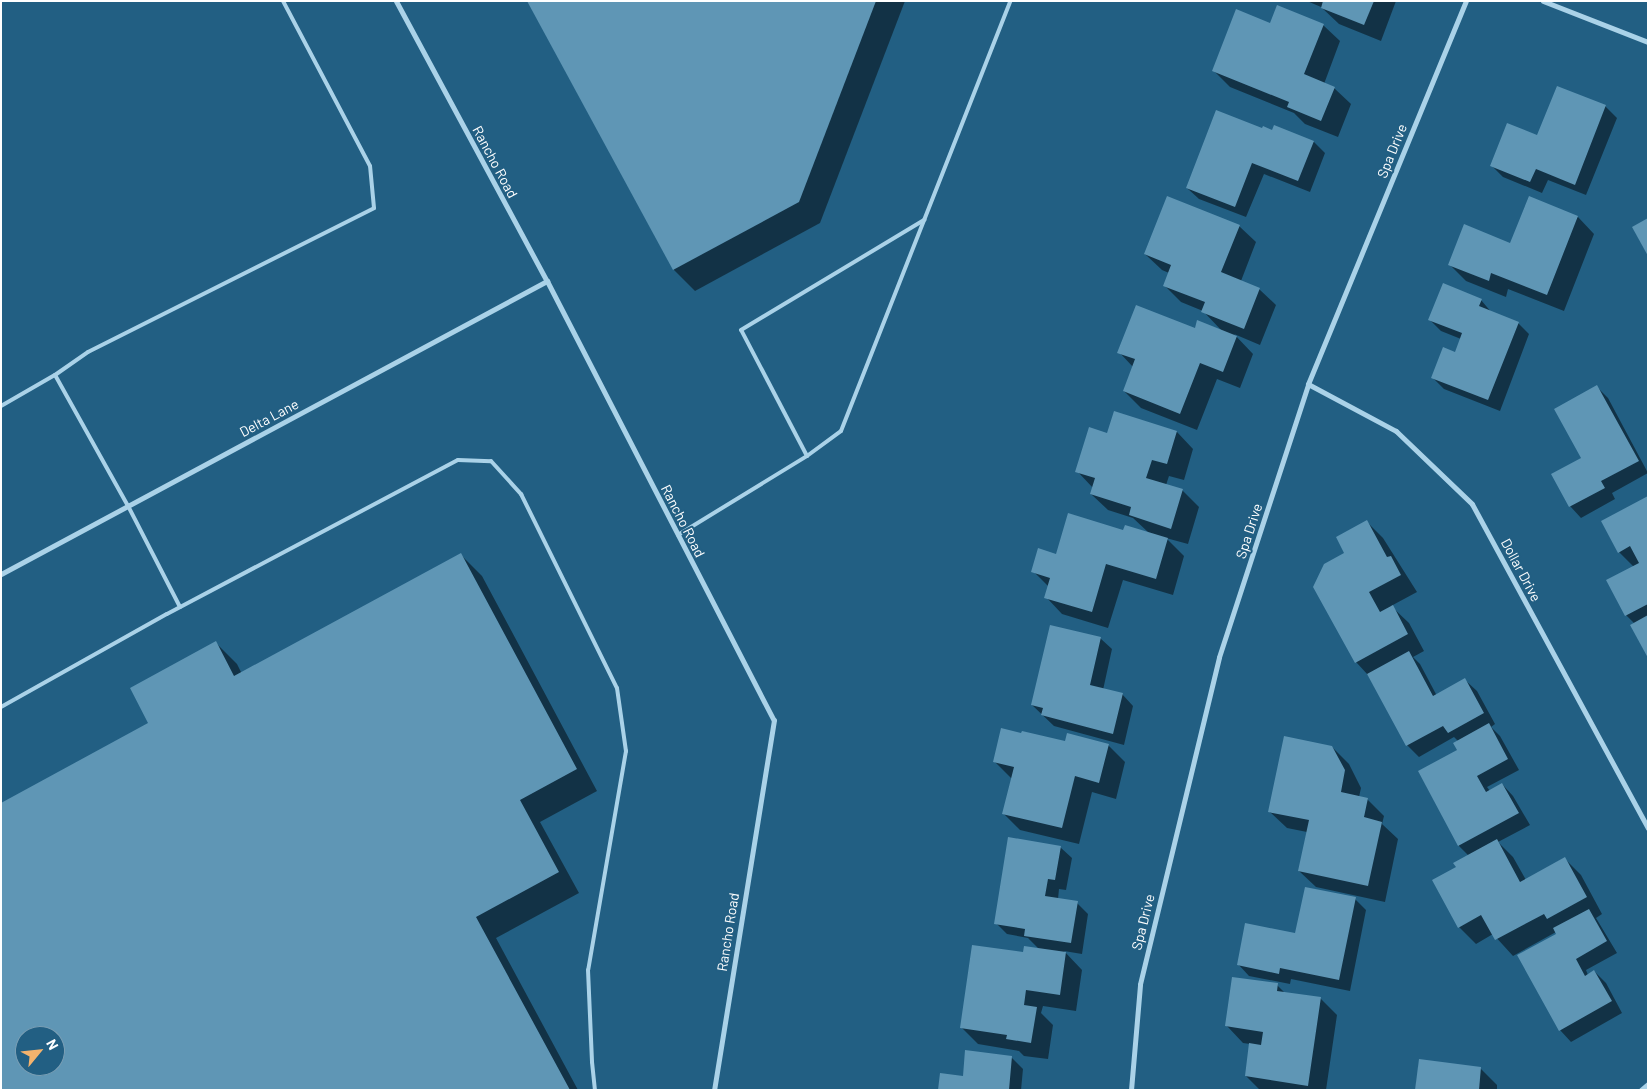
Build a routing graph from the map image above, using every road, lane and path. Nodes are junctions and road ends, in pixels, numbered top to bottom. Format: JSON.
{"nodes":[{"id":1,"x":283,"y":1,"type":"edge"},
{"id":2,"x":396,"y":1,"type":"edge"},
{"id":3,"x":1010,"y":1,"type":"edge"},
{"id":4,"x":1466,"y":1,"type":"edge"},
{"id":5,"x":1544,"y":1,"type":"edge"},
{"id":6,"x":1648,"y":42,"type":"edge"},
{"id":7,"x":924,"y":220,"type":"junction"},
{"id":8,"x":547,"y":281,"type":"junction"},
{"id":9,"x":56,"y":375,"type":"junction"},
{"id":10,"x":1308,"y":384,"type":"junction"},
{"id":11,"x":1,"y":406,"type":"edge"},
{"id":12,"x":807,"y":456,"type":"junction"},
{"id":13,"x":128,"y":506,"type":"junction"},
{"id":14,"x":678,"y":535,"type":"junction"},
{"id":15,"x":1,"y":574,"type":"edge"},
{"id":16,"x":180,"y":607,"type":"junction"},
{"id":17,"x":1,"y":707,"type":"edge"},
{"id":18,"x":1648,"y":828,"type":"edge"},
{"id":19,"x":1648,"y":1084,"type":"edge"},
{"id":20,"x":596,"y":1090,"type":"edge"},
{"id":21,"x":714,"y":1090,"type":"edge"},
{"id":22,"x":1131,"y":1090,"type":"edge"},
{"id":23,"x":1642,"y":1090,"type":"edge"}],
"edges":[{"from":1,"to":9,"type":"lane"},
{"from":2,"to":8,"type":"street","name":"Rancho Road"},
{"from":3,"to":7,"type":"lane"},
{"from":4,"to":10,"type":"street","name":"Spa Drive"},
{"from":5,"to":6,"type":"street"},
{"from":7,"to":12,"type":"lane"},
{"from":7,"to":12,"type":"lane"},
{"from":8,"to":13,"type":"street","name":"Delta Lane"},
{"from":8,"to":14,"type":"street","name":"Rancho Road"},
{"from":9,"to":11,"type":"lane"},
{"from":9,"to":13,"type":"lane"},
{"from":10,"to":18,"type":"street","name":"Dollar Drive"},
{"from":10,"to":22,"type":"street","name":"Spa Drive"},
{"from":12,"to":14,"type":"lane"},
{"from":13,"to":15,"type":"street","name":"Delta Lane"},
{"from":13,"to":16,"type":"lane"},
{"from":14,"to":21,"type":"street","name":"Rancho Road"},
{"from":16,"to":17,"type":"lane"},
{"from":16,"to":20,"type":"lane"},
{"from":19,"to":23,"type":"street"}]}
